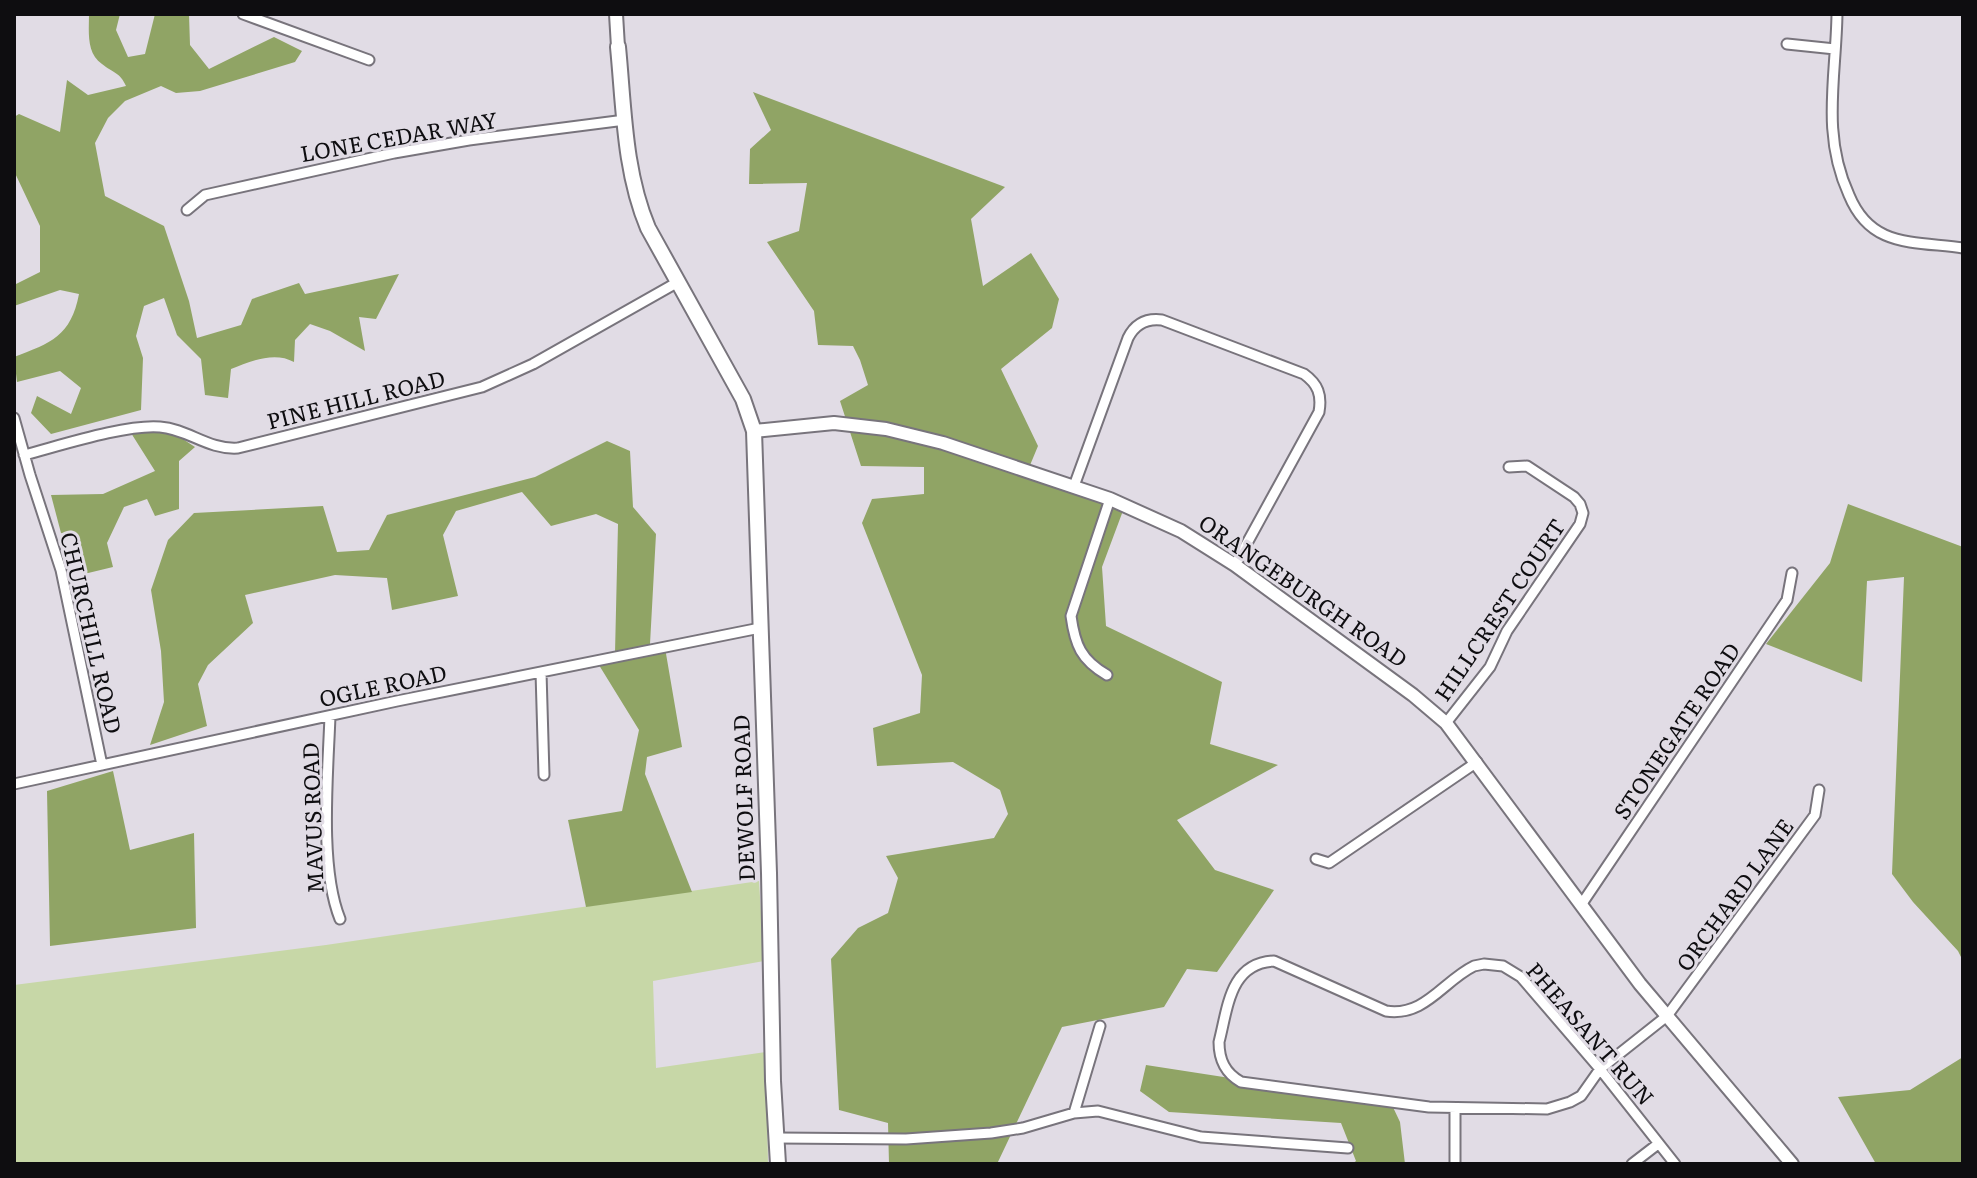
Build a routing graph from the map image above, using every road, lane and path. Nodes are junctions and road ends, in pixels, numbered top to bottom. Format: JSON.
{"nodes":[{"id":1,"x":243,"y":14,"type":"edge"},
{"id":2,"x":616,"y":14,"type":"edge"},
{"id":3,"x":1837,"y":14,"type":"edge"},
{"id":4,"x":1787,"y":44,"type":"dead end"},
{"id":5,"x":618,"y":47,"type":"joint"},
{"id":6,"x":1835,"y":49,"type":"junction"},
{"id":7,"x":369,"y":60,"type":"dead end"},
{"id":8,"x":625,"y":120,"type":"junction"},
{"id":9,"x":187,"y":210,"type":"dead end"},
{"id":10,"x":1963,"y":248,"type":"edge"},
{"id":11,"x":678,"y":282,"type":"junction"},
{"id":12,"x":14,"y":418,"type":"edge"},
{"id":13,"x":754,"y":431,"type":"junction"},
{"id":14,"x":24,"y":455,"type":"junction"},
{"id":15,"x":1509,"y":467,"type":"dead end"},
{"id":16,"x":1074,"y":486,"type":"junction"},
{"id":17,"x":1110,"y":499,"type":"junction"},
{"id":18,"x":1235,"y":565,"type":"junction"},
{"id":19,"x":1792,"y":573,"type":"dead end"},
{"id":20,"x":760,"y":628,"type":"junction"},
{"id":21,"x":541,"y":672,"type":"junction"},
{"id":22,"x":1107,"y":675,"type":"dead end"},
{"id":23,"x":330,"y":716,"type":"junction"},
{"id":24,"x":1446,"y":723,"type":"junction"},
{"id":25,"x":1477,"y":762,"type":"junction"},
{"id":26,"x":102,"y":765,"type":"junction"},
{"id":27,"x":544,"y":775,"type":"dead end"},
{"id":28,"x":14,"y":784,"type":"edge"},
{"id":29,"x":1819,"y":790,"type":"dead end"},
{"id":30,"x":1316,"y":859,"type":"dead end"},
{"id":31,"x":1581,"y":905,"type":"junction"},
{"id":32,"x":340,"y":919,"type":"dead end"},
{"id":33,"x":1227,"y":1012,"type":"joint"},
{"id":34,"x":1667,"y":1016,"type":"junction"},
{"id":35,"x":1100,"y":1026,"type":"dead end"},
{"id":36,"x":1600,"y":1069,"type":"junction"},
{"id":37,"x":1455,"y":1108,"type":"junction"},
{"id":38,"x":1074,"y":1113,"type":"junction"},
{"id":39,"x":777,"y":1138,"type":"junction"},
{"id":40,"x":1658,"y":1144,"type":"junction"},
{"id":41,"x":1348,"y":1148,"type":"dead end"},
{"id":42,"x":778,"y":1164,"type":"edge"},
{"id":43,"x":1455,"y":1164,"type":"edge"},
{"id":44,"x":1632,"y":1164,"type":"edge"},
{"id":45,"x":1675,"y":1164,"type":"edge"},
{"id":46,"x":1792,"y":1164,"type":"edge"}],
"edges":[{"from":1,"to":7,"type":"street"},
{"from":2,"to":5,"type":"street"},
{"from":3,"to":6,"type":"street"},
{"from":4,"to":6,"type":"street"},
{"from":5,"to":8,"type":"main road"},
{"from":6,"to":10,"type":"street"},
{"from":8,"to":9,"type":"street","name":"LONE CEDAR WAY"},
{"from":8,"to":11,"type":"main road"},
{"from":11,"to":13,"type":"main road"},
{"from":11,"to":14,"type":"street","name":"PINE HILL ROAD"},
{"from":12,"to":14,"type":"street","name":"CHURCHILL ROAD"},
{"from":13,"to":16,"type":"street","name":"ORANGEBURGH ROAD"},
{"from":13,"to":20,"type":"main road","name":"DEWOLF ROAD"},
{"from":14,"to":26,"type":"street","name":"CHURCHILL ROAD"},
{"from":15,"to":24,"type":"street","name":"HILLCREST COURT"},
{"from":16,"to":17,"type":"street","name":"ORANGEBURGH ROAD"},
{"from":16,"to":18,"type":"street"},
{"from":17,"to":18,"type":"street","name":"ORANGEBURGH ROAD"},
{"from":17,"to":22,"type":"street"},
{"from":18,"to":24,"type":"street","name":"ORANGEBURGH ROAD"},
{"from":19,"to":31,"type":"street","name":"STONEGATE ROAD"},
{"from":20,"to":21,"type":"street","name":"OGLE ROAD"},
{"from":20,"to":39,"type":"main road","name":"DEWOLF ROAD"},
{"from":21,"to":23,"type":"street","name":"OGLE ROAD"},
{"from":21,"to":27,"type":"street"},
{"from":23,"to":26,"type":"street","name":"OGLE ROAD"},
{"from":23,"to":32,"type":"street","name":"MAVUS ROAD"},
{"from":24,"to":25,"type":"street","name":"ORANGEBURGH ROAD"},
{"from":25,"to":30,"type":"street"},
{"from":25,"to":31,"type":"street","name":"ORANGEBURGH ROAD"},
{"from":26,"to":28,"type":"street","name":"OGLE ROAD"},
{"from":29,"to":34,"type":"street","name":"ORCHARD LANE"},
{"from":31,"to":34,"type":"street","name":"ORANGEBURGH ROAD"},
{"from":33,"to":36,"type":"street","name":"PHEASANT RUN"},
{"from":33,"to":37,"type":"street","name":"ORCHARD LANE"},
{"from":34,"to":36,"type":"street","name":"ORCHARD LANE"},
{"from":34,"to":46,"type":"street","name":"ORANGEBURGH ROAD"},
{"from":35,"to":38,"type":"street"},
{"from":36,"to":37,"type":"street","name":"ORCHARD LANE"},
{"from":36,"to":40,"type":"street","name":"PHEASANT RUN"},
{"from":37,"to":43,"type":"street"},
{"from":38,"to":39,"type":"street"},
{"from":38,"to":41,"type":"street"},
{"from":39,"to":42,"type":"main road","name":"DEWOLF ROAD"},
{"from":40,"to":44,"type":"street"},
{"from":40,"to":45,"type":"street","name":"PHEASANT RUN"}]}
